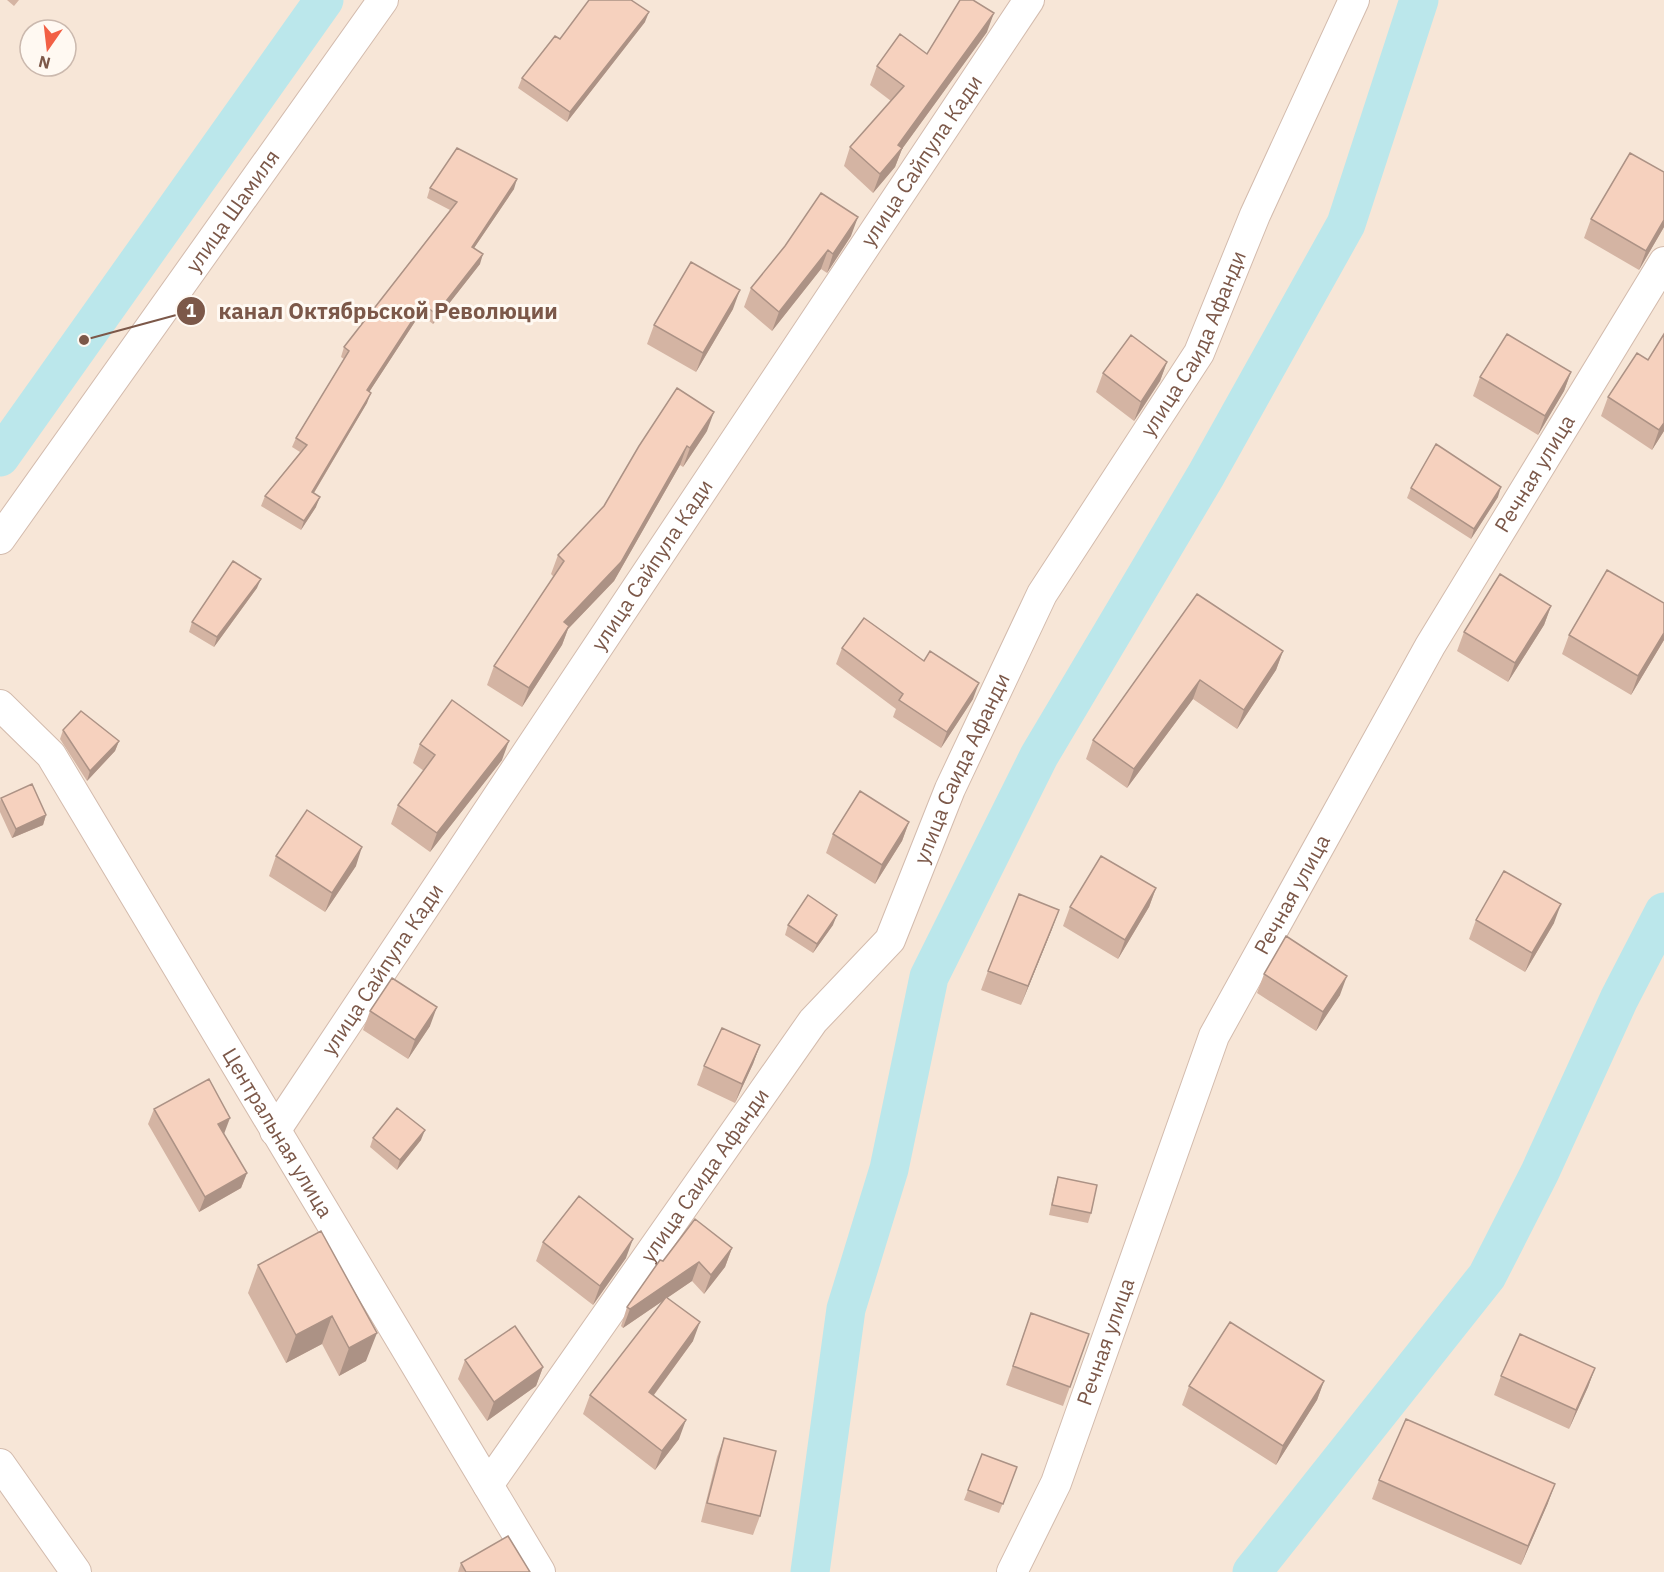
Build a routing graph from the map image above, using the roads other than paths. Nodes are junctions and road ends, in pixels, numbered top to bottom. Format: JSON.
{"nodes":[{"id":1,"x":383,"y":0,"type":"edge"},
{"id":2,"x":1029,"y":0,"type":"edge"},
{"id":3,"x":1354,"y":0,"type":"edge"},
{"id":4,"x":1664,"y":262,"type":"edge"},
{"id":5,"x":0,"y":539,"type":"edge"},
{"id":6,"x":0,"y":705,"type":"edge"},
{"id":7,"x":275,"y":1131,"type":"junction"},
{"id":8,"x":0,"y":1464,"type":"edge"},
{"id":9,"x":488,"y":1485,"type":"junction"},
{"id":10,"x":76,"y":1572,"type":"edge"},
{"id":11,"x":540,"y":1572,"type":"edge"},
{"id":12,"x":1012,"y":1572,"type":"edge"}],
"edges":[{"from":1,"to":5,"type":"street","name":"улица Шамиля"},
{"from":2,"to":7,"type":"street","name":"улица Сайпула Кади"},
{"from":3,"to":9,"type":"street","name":"улица Саида Афанди"},
{"from":4,"to":12,"type":"street","name":"Речная улица"},
{"from":6,"to":7,"type":"street","name":"Центральная улица"},
{"from":7,"to":9,"type":"street","name":"Центральная улица"},
{"from":8,"to":10,"type":"street"},
{"from":9,"to":11,"type":"street","name":"Центральная улица"}]}
